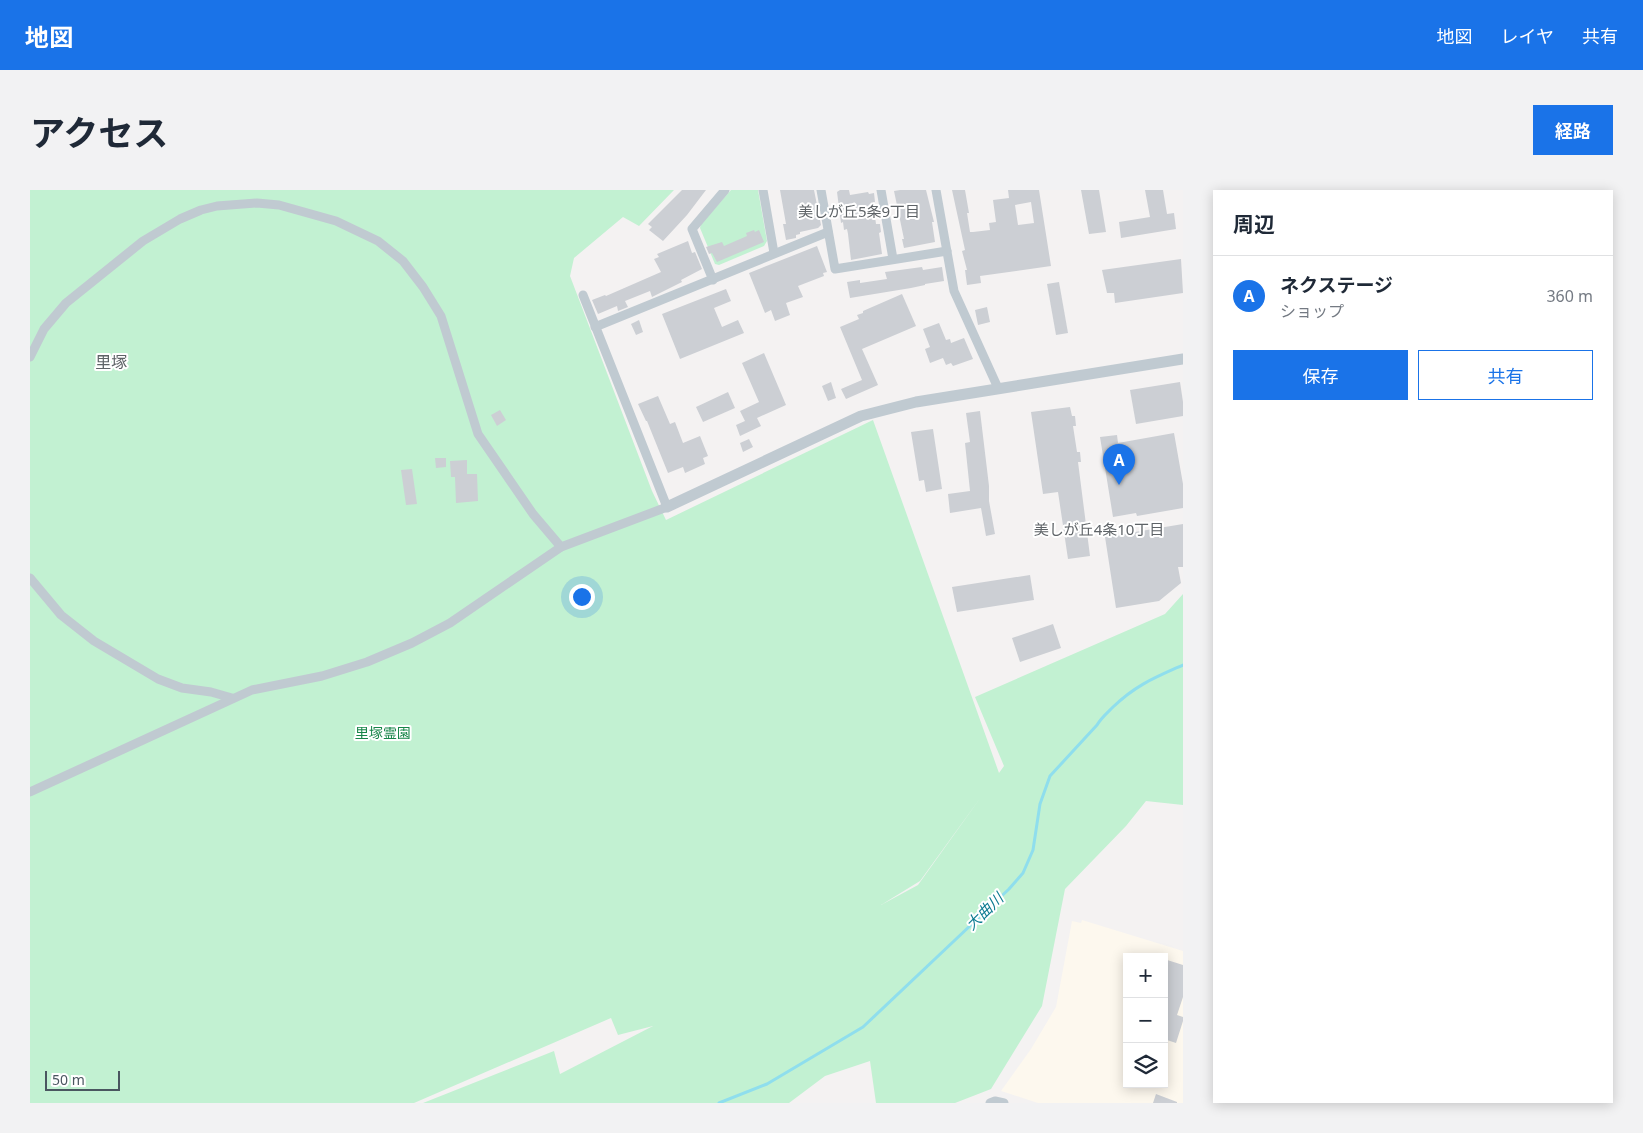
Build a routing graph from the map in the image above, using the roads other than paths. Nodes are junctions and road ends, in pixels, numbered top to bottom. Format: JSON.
{"nodes":[{"id":1,"x":725,"y":190,"type":"edge"},
{"id":2,"x":763,"y":190,"type":"edge"},
{"id":3,"x":821,"y":190,"type":"edge"},
{"id":4,"x":881,"y":190,"type":"edge"},
{"id":5,"x":936,"y":190,"type":"edge"},
{"id":6,"x":828,"y":232,"type":"junction"},
{"id":7,"x":947,"y":251,"type":"junction"},
{"id":8,"x":774,"y":253,"type":"junction"},
{"id":9,"x":893,"y":259,"type":"junction"},
{"id":10,"x":713,"y":280,"type":"junction"},
{"id":11,"x":583,"y":294,"type":"dead end"},
{"id":12,"x":595,"y":327,"type":"junction"},
{"id":13,"x":30,"y":358,"type":"edge"},
{"id":14,"x":1183,"y":359,"type":"edge"},
{"id":15,"x":998,"y":388,"type":"junction"},
{"id":16,"x":667,"y":507,"type":"junction"},
{"id":17,"x":562,"y":547,"type":"junction"},
{"id":18,"x":30,"y":578,"type":"edge"},
{"id":19,"x":232,"y":698,"type":"junction"},
{"id":20,"x":30,"y":792,"type":"edge"},
{"id":21,"x":990,"y":1103,"type":"edge"},
{"id":22,"x":1004,"y":1103,"type":"edge"}],
"edges":[{"from":1,"to":10,"type":"street"},
{"from":2,"to":8,"type":"street"},
{"from":3,"to":6,"type":"street"},
{"from":4,"to":9,"type":"street"},
{"from":5,"to":7,"type":"street"},
{"from":6,"to":8,"type":"street"},
{"from":6,"to":9,"type":"street"},
{"from":7,"to":9,"type":"street"},
{"from":7,"to":15,"type":"street"},
{"from":8,"to":10,"type":"street"},
{"from":10,"to":12,"type":"street"},
{"from":11,"to":12,"type":"street"},
{"from":12,"to":16,"type":"street"},
{"from":13,"to":17,"type":"street"},
{"from":14,"to":15,"type":"street"},
{"from":15,"to":16,"type":"street"},
{"from":16,"to":17,"type":"street"},
{"from":17,"to":19,"type":"street"},
{"from":18,"to":19,"type":"street"},
{"from":19,"to":20,"type":"street"},
{"from":21,"to":22,"type":"street"}]}
